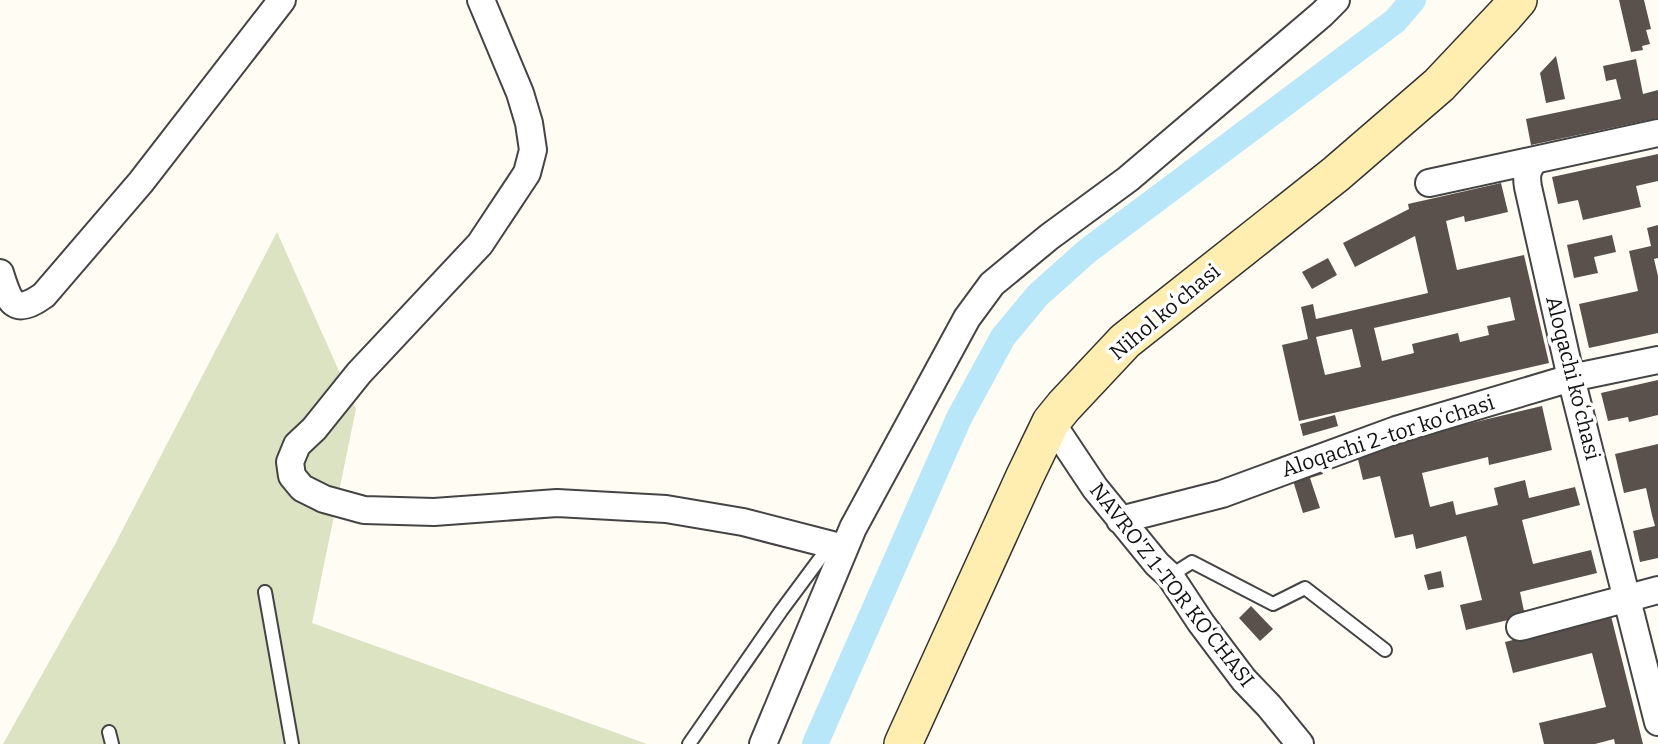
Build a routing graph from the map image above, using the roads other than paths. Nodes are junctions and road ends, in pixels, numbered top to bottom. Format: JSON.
{"nodes":[{"id":1,"x":481,"y":0,"type":"edge"},
{"id":2,"x":1336,"y":0,"type":"edge"},
{"id":3,"x":1518,"y":0,"type":"edge"},
{"id":4,"x":273,"y":5,"type":"edge"},
{"id":5,"x":1658,"y":133,"type":"edge"},
{"id":6,"x":1535,"y":160,"type":"junction"},
{"id":7,"x":1429,"y":183,"type":"dead end"},
{"id":8,"x":0,"y":273,"type":"edge"},
{"id":9,"x":1658,"y":360,"type":"edge"},
{"id":10,"x":1571,"y":378,"type":"junction"},
{"id":11,"x":1051,"y":422,"type":"junction"},
{"id":12,"x":1120,"y":520,"type":"junction"},
{"id":13,"x":837,"y":547,"type":"junction"},
{"id":14,"x":1170,"y":576,"type":"junction"},
{"id":15,"x":1658,"y":590,"type":"edge"},
{"id":16,"x":265,"y":592,"type":"dead end"},
{"id":17,"x":1627,"y":598,"type":"junction"},
{"id":18,"x":1520,"y":627,"type":"dead end"},
{"id":19,"x":1385,"y":650,"type":"dead end"},
{"id":20,"x":1658,"y":722,"type":"edge"},
{"id":21,"x":292,"y":744,"type":"edge"},
{"id":22,"x":689,"y":744,"type":"edge"},
{"id":23,"x":763,"y":744,"type":"edge"},
{"id":24,"x":903,"y":744,"type":"edge"},
{"id":25,"x":1300,"y":744,"type":"edge"}],
"edges":[{"from":1,"to":13,"type":"street"},
{"from":2,"to":13,"type":"street"},
{"from":3,"to":11,"type":"main road","name":"Nihol koʻchasi"},
{"from":4,"to":8,"type":"street"},
{"from":5,"to":6,"type":"street"},
{"from":6,"to":7,"type":"street"},
{"from":6,"to":10,"type":"street","name":"Aloqachi koʻchasi"},
{"from":9,"to":10,"type":"street","name":"Aloqachi 2-tor koʻchasi"},
{"from":10,"to":12,"type":"street","name":"Aloqachi 2-tor koʻchasi"},
{"from":10,"to":17,"type":"street","name":"Aloqachi koʻchasi"},
{"from":11,"to":12,"type":"street"},
{"from":11,"to":24,"type":"main road","name":"Nihol koʻchasi"},
{"from":12,"to":14,"type":"street"},
{"from":13,"to":22,"type":"lane"},
{"from":13,"to":23,"type":"street"},
{"from":14,"to":19,"type":"lane"},
{"from":14,"to":25,"type":"street"},
{"from":15,"to":17,"type":"street"},
{"from":16,"to":21,"type":"lane"},
{"from":17,"to":18,"type":"street"},
{"from":17,"to":20,"type":"street","name":"Aloqachi koʻchasi"}]}
